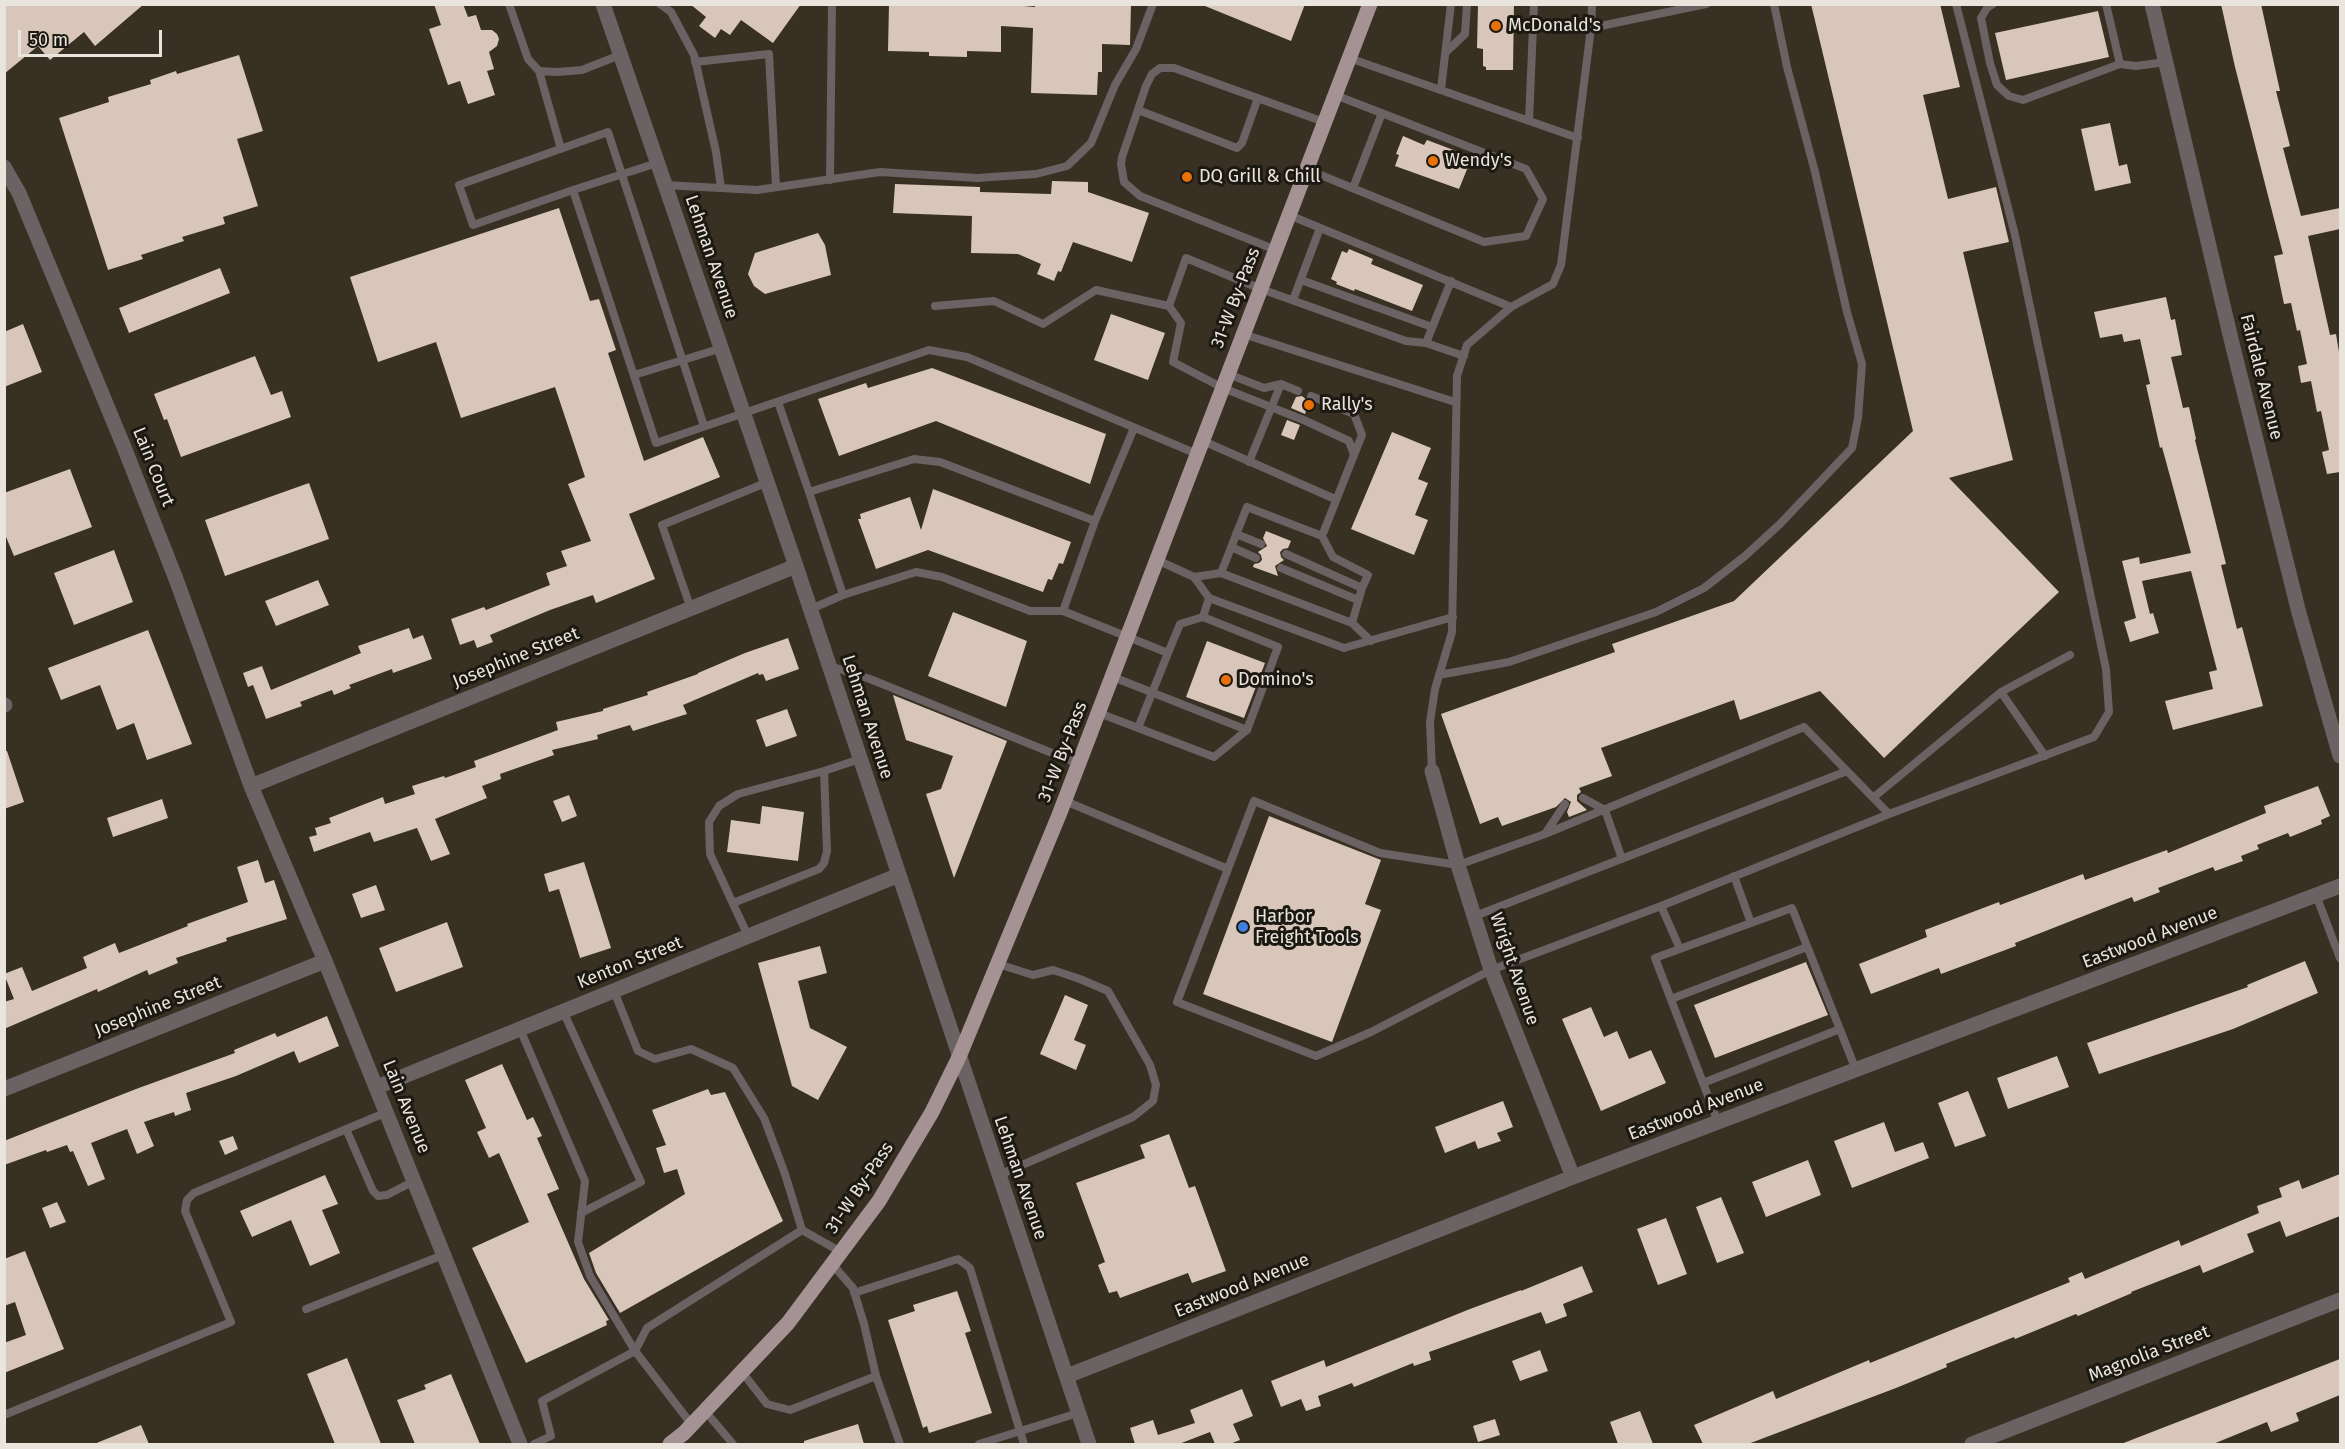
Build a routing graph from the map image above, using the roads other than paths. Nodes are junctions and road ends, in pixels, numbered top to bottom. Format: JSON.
{"nodes":[{"id":1,"x":509,"y":4,"type":"edge"},
{"id":2,"x":660,"y":4,"type":"edge"},
{"id":3,"x":832,"y":4,"type":"edge"},
{"id":4,"x":1153,"y":4,"type":"edge"},
{"id":5,"x":1370,"y":4,"type":"edge"},
{"id":6,"x":1451,"y":4,"type":"edge"},
{"id":7,"x":1467,"y":4,"type":"edge"},
{"id":8,"x":1534,"y":4,"type":"edge"},
{"id":9,"x":1592,"y":4,"type":"edge"},
{"id":10,"x":1706,"y":4,"type":"edge"},
{"id":11,"x":1774,"y":4,"type":"edge"},
{"id":12,"x":1956,"y":4,"type":"edge"},
{"id":13,"x":1993,"y":4,"type":"edge"},
{"id":14,"x":2106,"y":4,"type":"edge"},
{"id":15,"x":2152,"y":4,"type":"edge"},
{"id":16,"x":606,"y":5,"type":"edge"},
{"id":17,"x":1592,"y":28,"type":"junction"},
{"id":18,"x":1446,"y":52,"type":"junction"},
{"id":19,"x":620,"y":55,"type":"junction"},
{"id":20,"x":1349,"y":58,"type":"junction"},
{"id":21,"x":695,"y":62,"type":"junction"},
{"id":22,"x":2166,"y":63,"type":"junction"},
{"id":23,"x":2120,"y":64,"type":"junction"},
{"id":24,"x":539,"y":71,"type":"junction"},
{"id":25,"x":1441,"y":89,"type":"junction"},
{"id":26,"x":1335,"y":95,"type":"junction"},
{"id":27,"x":1258,"y":98,"type":"junction"},
{"id":28,"x":1138,"y":110,"type":"junction"},
{"id":29,"x":1382,"y":113,"type":"junction"},
{"id":30,"x":1529,"y":120,"type":"junction"},
{"id":31,"x":1324,"y":122,"type":"junction"},
{"id":32,"x":1578,"y":138,"type":"junction"},
{"id":33,"x":561,"y":149,"type":"junction"},
{"id":34,"x":657,"y":163,"type":"junction"},
{"id":35,"x":4,"y":167,"type":"edge"},
{"id":36,"x":1306,"y":170,"type":"junction"},
{"id":37,"x":622,"y":174,"type":"junction"},
{"id":38,"x":830,"y":180,"type":"junction"},
{"id":39,"x":665,"y":185,"type":"junction"},
{"id":40,"x":776,"y":187,"type":"junction"},
{"id":41,"x":721,"y":188,"type":"junction"},
{"id":42,"x":1353,"y":188,"type":"junction"},
{"id":43,"x":573,"y":190,"type":"junction"},
{"id":44,"x":1289,"y":215,"type":"junction"},
{"id":45,"x":1320,"y":228,"type":"junction"},
{"id":46,"x":1276,"y":249,"type":"junction"},
{"id":47,"x":1301,"y":280,"type":"junction"},
{"id":48,"x":1451,"y":281,"type":"junction"},
{"id":49,"x":1261,"y":289,"type":"junction"},
{"id":50,"x":1293,"y":300,"type":"junction"},
{"id":51,"x":935,"y":306,"type":"dead end"},
{"id":52,"x":1169,"y":306,"type":"junction"},
{"id":53,"x":1511,"y":307,"type":"junction"},
{"id":54,"x":1432,"y":327,"type":"junction"},
{"id":55,"x":1243,"y":334,"type":"junction"},
{"id":56,"x":1426,"y":343,"type":"junction"},
{"id":57,"x":722,"y":348,"type":"junction"},
{"id":58,"x":1464,"y":356,"type":"junction"},
{"id":59,"x":683,"y":359,"type":"junction"},
{"id":60,"x":634,"y":375,"type":"junction"},
{"id":61,"x":1226,"y":381,"type":"junction"},
{"id":62,"x":1281,"y":384,"type":"junction"},
{"id":63,"x":1298,"y":391,"type":"dead end"},
{"id":64,"x":1311,"y":396,"type":"dead end"},
{"id":65,"x":778,"y":402,"type":"junction"},
{"id":66,"x":1455,"y":402,"type":"junction"},
{"id":67,"x":1271,"y":407,"type":"junction"},
{"id":68,"x":744,"y":412,"type":"junction"},
{"id":69,"x":704,"y":426,"type":"junction"},
{"id":70,"x":1134,"y":428,"type":"junction"},
{"id":71,"x":1200,"y":448,"type":"junction"},
{"id":72,"x":1354,"y":455,"type":"junction"},
{"id":73,"x":1249,"y":462,"type":"junction"},
{"id":74,"x":768,"y":482,"type":"junction"},
{"id":75,"x":810,"y":492,"type":"junction"},
{"id":76,"x":1335,"y":499,"type":"junction"},
{"id":77,"x":1095,"y":521,"type":"junction"},
{"id":78,"x":1236,"y":534,"type":"junction"},
{"id":79,"x":1322,"y":536,"type":"junction"},
{"id":80,"x":1261,"y":544,"type":"dead end"},
{"id":81,"x":1231,"y":547,"type":"junction"},
{"id":82,"x":1286,"y":554,"type":"dead end"},
{"id":83,"x":1256,"y":558,"type":"dead end"},
{"id":84,"x":1157,"y":560,"type":"junction"},
{"id":85,"x":796,"y":566,"type":"junction"},
{"id":86,"x":1281,"y":567,"type":"dead end"},
{"id":87,"x":1221,"y":573,"type":"junction"},
{"id":88,"x":1194,"y":577,"type":"junction"},
{"id":89,"x":1362,"y":588,"type":"junction"},
{"id":90,"x":843,"y":595,"type":"junction"},
{"id":91,"x":1209,"y":598,"type":"junction"},
{"id":92,"x":1358,"y":600,"type":"junction"},
{"id":93,"x":691,"y":609,"type":"junction"},
{"id":94,"x":810,"y":609,"type":"junction"},
{"id":95,"x":1063,"y":611,"type":"junction"},
{"id":96,"x":1453,"y":616,"type":"junction"},
{"id":97,"x":1203,"y":617,"type":"junction"},
{"id":98,"x":1352,"y":623,"type":"junction"},
{"id":99,"x":1128,"y":637,"type":"junction"},
{"id":100,"x":1371,"y":640,"type":"junction"},
{"id":101,"x":1168,"y":653,"type":"junction"},
{"id":102,"x":2070,"y":655,"type":"dead end"},
{"id":103,"x":830,"y":666,"type":"junction"},
{"id":104,"x":1439,"y":675,"type":"junction"},
{"id":105,"x":1113,"y":677,"type":"junction"},
{"id":106,"x":2001,"y":692,"type":"junction"},
{"id":107,"x":1152,"y":693,"type":"junction"},
{"id":108,"x":1099,"y":712,"type":"junction"},
{"id":109,"x":1138,"y":728,"type":"junction"},
{"id":110,"x":1247,"y":730,"type":"junction"},
{"id":111,"x":2045,"y":756,"type":"junction"},
{"id":112,"x":2340,"y":756,"type":"edge"},
{"id":113,"x":860,"y":759,"type":"junction"},
{"id":114,"x":1079,"y":764,"type":"junction"},
{"id":115,"x":824,"y":771,"type":"junction"},
{"id":116,"x":1432,"y":771,"type":"joint"},
{"id":117,"x":1846,"y":771,"type":"junction"},
{"id":118,"x":251,"y":786,"type":"junction"},
{"id":119,"x":1874,"y":797,"type":"junction"},
{"id":120,"x":1583,"y":798,"type":"dead end"},
{"id":121,"x":1065,"y":801,"type":"junction"},
{"id":122,"x":1564,"y":804,"type":"dead end"},
{"id":123,"x":1605,"y":810,"type":"junction"},
{"id":124,"x":1889,"y":814,"type":"junction"},
{"id":125,"x":1545,"y":834,"type":"junction"},
{"id":126,"x":1622,"y":859,"type":"junction"},
{"id":127,"x":1458,"y":865,"type":"junction"},
{"id":128,"x":1228,"y":868,"type":"junction"},
{"id":129,"x":899,"y":875,"type":"junction"},
{"id":130,"x":1734,"y":876,"type":"junction"},
{"id":131,"x":2340,"y":886,"type":"edge"},
{"id":132,"x":2316,"y":895,"type":"junction"},
{"id":133,"x":733,"y":903,"type":"junction"},
{"id":134,"x":1661,"y":906,"type":"junction"},
{"id":135,"x":1475,"y":916,"type":"junction"},
{"id":136,"x":1751,"y":923,"type":"junction"},
{"id":137,"x":748,"y":936,"type":"junction"},
{"id":138,"x":1807,"y":947,"type":"junction"},
{"id":139,"x":1680,"y":949,"type":"junction"},
{"id":140,"x":2340,"y":958,"type":"edge"},
{"id":141,"x":325,"y":961,"type":"junction"},
{"id":142,"x":998,"y":964,"type":"junction"},
{"id":143,"x":1491,"y":970,"type":"junction"},
{"id":144,"x":614,"y":991,"type":"junction"},
{"id":145,"x":1671,"y":999,"type":"junction"},
{"id":146,"x":563,"y":1011,"type":"junction"},
{"id":147,"x":520,"y":1029,"type":"junction"},
{"id":148,"x":1840,"y":1029,"type":"junction"},
{"id":149,"x":959,"y":1057,"type":"junction"},
{"id":150,"x":1856,"y":1070,"type":"junction"},
{"id":151,"x":1703,"y":1083,"type":"junction"},
{"id":152,"x":377,"y":1087,"type":"junction"},
{"id":153,"x":4,"y":1089,"type":"edge"},
{"id":154,"x":387,"y":1112,"type":"junction"},
{"id":155,"x":1718,"y":1122,"type":"junction"},
{"id":156,"x":346,"y":1129,"type":"junction"},
{"id":157,"x":999,"y":1175,"type":"junction"},
{"id":158,"x":1573,"y":1177,"type":"junction"},
{"id":159,"x":414,"y":1181,"type":"junction"},
{"id":160,"x":581,"y":1213,"type":"junction"},
{"id":161,"x":802,"y":1230,"type":"junction"},
{"id":162,"x":443,"y":1255,"type":"junction"},
{"id":163,"x":836,"y":1258,"type":"junction"},
{"id":164,"x":854,"y":1293,"type":"junction"},
{"id":165,"x":2340,"y":1300,"type":"edge"},
{"id":166,"x":306,"y":1309,"type":"dead end"},
{"id":167,"x":635,"y":1351,"type":"junction"},
{"id":168,"x":742,"y":1372,"type":"junction"},
{"id":169,"x":876,"y":1376,"type":"junction"},
{"id":170,"x":1067,"y":1376,"type":"junction"},
{"id":171,"x":705,"y":1411,"type":"junction"},
{"id":172,"x":1078,"y":1413,"type":"junction"},
{"id":173,"x":4,"y":1415,"type":"edge"},
{"id":174,"x":692,"y":1425,"type":"junction"},
{"id":175,"x":1022,"y":1431,"type":"junction"},
{"id":176,"x":520,"y":1444,"type":"edge"},
{"id":177,"x":534,"y":1444,"type":"edge"},
{"id":178,"x":670,"y":1444,"type":"edge"},
{"id":179,"x":733,"y":1444,"type":"edge"},
{"id":180,"x":900,"y":1444,"type":"edge"},
{"id":181,"x":979,"y":1444,"type":"edge"},
{"id":182,"x":1024,"y":1444,"type":"edge"},
{"id":183,"x":1089,"y":1444,"type":"edge"},
{"id":184,"x":1972,"y":1444,"type":"edge"}],
"edges":[{"from":1,"to":24,"type":"lane"},
{"from":2,"to":21,"type":"lane"},
{"from":3,"to":38,"type":"lane"},
{"from":4,"to":38,"type":"lane"},
{"from":5,"to":20,"type":"main road","name":"31-W By-Pass"},
{"from":6,"to":18,"type":"lane"},
{"from":7,"to":18,"type":"lane"},
{"from":8,"to":30,"type":"lane"},
{"from":9,"to":17,"type":"lane"},
{"from":10,"to":17,"type":"lane"},
{"from":11,"to":104,"type":"lane"},
{"from":12,"to":111,"type":"lane"},
{"from":13,"to":23,"type":"lane"},
{"from":14,"to":23,"type":"lane"},
{"from":15,"to":22,"type":"street","name":"Fairdale Avenue"},
{"from":16,"to":19,"type":"street","name":"Lehman Avenue"},
{"from":17,"to":32,"type":"lane"},
{"from":18,"to":25,"type":"lane"},
{"from":19,"to":24,"type":"lane"},
{"from":19,"to":34,"type":"street","name":"Lehman Avenue"},
{"from":20,"to":25,"type":"lane"},
{"from":20,"to":26,"type":"main road","name":"31-W By-Pass"},
{"from":21,"to":40,"type":"lane"},
{"from":21,"to":41,"type":"lane"},
{"from":22,"to":23,"type":"lane"},
{"from":22,"to":112,"type":"street","name":"Fairdale Avenue"},
{"from":24,"to":33,"type":"lane"},
{"from":25,"to":30,"type":"lane"},
{"from":26,"to":29,"type":"lane"},
{"from":26,"to":31,"type":"main road","name":"31-W By-Pass"},
{"from":27,"to":28,"type":"lane"},
{"from":27,"to":28,"type":"lane"},
{"from":27,"to":31,"type":"lane"},
{"from":28,"to":46,"type":"lane"},
{"from":29,"to":42,"type":"lane"},
{"from":29,"to":42,"type":"lane"},
{"from":30,"to":32,"type":"lane"},
{"from":31,"to":36,"type":"main road","name":"31-W By-Pass"},
{"from":32,"to":53,"type":"lane"},
{"from":33,"to":37,"type":"lane"},
{"from":33,"to":43,"type":"lane"},
{"from":34,"to":37,"type":"lane"},
{"from":34,"to":39,"type":"street","name":"Lehman Avenue"},
{"from":35,"to":118,"type":"street","name":"Lain Court"},
{"from":36,"to":42,"type":"lane"},
{"from":36,"to":44,"type":"main road","name":"31-W By-Pass"},
{"from":37,"to":43,"type":"lane"},
{"from":37,"to":59,"type":"lane"},
{"from":38,"to":40,"type":"lane"},
{"from":39,"to":41,"type":"lane"},
{"from":39,"to":57,"type":"street","name":"Lehman Avenue"},
{"from":40,"to":41,"type":"lane"},
{"from":43,"to":60,"type":"lane"},
{"from":44,"to":45,"type":"lane"},
{"from":44,"to":46,"type":"main road","name":"31-W By-Pass"},
{"from":45,"to":47,"type":"lane"},
{"from":45,"to":48,"type":"lane"},
{"from":46,"to":49,"type":"main road","name":"31-W By-Pass"},
{"from":47,"to":50,"type":"lane"},
{"from":47,"to":54,"type":"lane"},
{"from":48,"to":53,"type":"lane"},
{"from":48,"to":54,"type":"lane"},
{"from":49,"to":50,"type":"lane"},
{"from":49,"to":52,"type":"lane"},
{"from":49,"to":55,"type":"main road","name":"31-W By-Pass"},
{"from":50,"to":56,"type":"lane"},
{"from":51,"to":52,"type":"lane"},
{"from":52,"to":61,"type":"lane"},
{"from":53,"to":58,"type":"lane"},
{"from":54,"to":56,"type":"lane"},
{"from":55,"to":61,"type":"main road","name":"31-W By-Pass"},
{"from":55,"to":66,"type":"lane"},
{"from":56,"to":58,"type":"lane"},
{"from":57,"to":59,"type":"lane"},
{"from":57,"to":68,"type":"street","name":"Lehman Avenue"},
{"from":58,"to":66,"type":"lane"},
{"from":59,"to":60,"type":"lane"},
{"from":59,"to":69,"type":"lane"},
{"from":60,"to":69,"type":"lane"},
{"from":61,"to":62,"type":"lane"},
{"from":61,"to":67,"type":"lane"},
{"from":61,"to":71,"type":"main road","name":"31-W By-Pass"},
{"from":62,"to":63,"type":"lane"},
{"from":62,"to":67,"type":"lane"},
{"from":64,"to":72,"type":"lane"},
{"from":65,"to":68,"type":"lane"},
{"from":65,"to":70,"type":"lane"},
{"from":65,"to":75,"type":"lane"},
{"from":66,"to":96,"type":"lane"},
{"from":67,"to":72,"type":"lane"},
{"from":67,"to":73,"type":"lane"},
{"from":68,"to":69,"type":"lane"},
{"from":68,"to":74,"type":"street","name":"Lehman Avenue"},
{"from":70,"to":71,"type":"lane"},
{"from":70,"to":77,"type":"lane"},
{"from":71,"to":73,"type":"lane"},
{"from":71,"to":84,"type":"main road","name":"31-W By-Pass"},
{"from":72,"to":76,"type":"lane"},
{"from":73,"to":76,"type":"lane"},
{"from":74,"to":85,"type":"street","name":"Lehman Avenue"},
{"from":74,"to":93,"type":"lane"},
{"from":75,"to":77,"type":"lane"},
{"from":75,"to":90,"type":"lane"},
{"from":76,"to":79,"type":"lane"},
{"from":77,"to":95,"type":"lane"},
{"from":78,"to":79,"type":"lane"},
{"from":78,"to":80,"type":"lane"},
{"from":78,"to":81,"type":"lane"},
{"from":79,"to":89,"type":"lane"},
{"from":81,"to":83,"type":"lane"},
{"from":81,"to":87,"type":"lane"},
{"from":82,"to":89,"type":"lane"},
{"from":84,"to":88,"type":"lane"},
{"from":84,"to":99,"type":"main road","name":"31-W By-Pass"},
{"from":85,"to":93,"type":"street","name":"Josephine Street"},
{"from":85,"to":94,"type":"street","name":"Lehman Avenue"},
{"from":86,"to":92,"type":"lane"},
{"from":87,"to":88,"type":"lane"},
{"from":87,"to":98,"type":"lane"},
{"from":88,"to":91,"type":"lane"},
{"from":89,"to":92,"type":"lane"},
{"from":90,"to":94,"type":"lane"},
{"from":90,"to":95,"type":"lane"},
{"from":91,"to":97,"type":"lane"},
{"from":91,"to":100,"type":"lane"},
{"from":92,"to":98,"type":"lane"},
{"from":93,"to":118,"type":"street","name":"Josephine Street"},
{"from":94,"to":103,"type":"street","name":"Lehman Avenue"},
{"from":95,"to":99,"type":"lane"},
{"from":96,"to":100,"type":"lane"},
{"from":96,"to":104,"type":"lane"},
{"from":97,"to":101,"type":"lane"},
{"from":97,"to":110,"type":"lane"},
{"from":98,"to":100,"type":"lane"},
{"from":99,"to":101,"type":"lane"},
{"from":99,"to":105,"type":"main road","name":"31-W By-Pass"},
{"from":101,"to":107,"type":"lane"},
{"from":102,"to":106,"type":"lane"},
{"from":103,"to":113,"type":"street","name":"Lehman Avenue"},
{"from":103,"to":114,"type":"lane"},
{"from":104,"to":116,"type":"lane"},
{"from":105,"to":107,"type":"lane"},
{"from":105,"to":108,"type":"main road","name":"31-W By-Pass"},
{"from":106,"to":111,"type":"lane"},
{"from":106,"to":119,"type":"lane"},
{"from":107,"to":109,"type":"lane"},
{"from":107,"to":110,"type":"lane"},
{"from":108,"to":109,"type":"lane"},
{"from":108,"to":114,"type":"main road","name":"31-W By-Pass"},
{"from":109,"to":110,"type":"lane"},
{"from":111,"to":124,"type":"lane"},
{"from":113,"to":115,"type":"lane"},
{"from":113,"to":129,"type":"street","name":"Lehman Avenue"},
{"from":114,"to":121,"type":"main road","name":"31-W By-Pass"},
{"from":115,"to":133,"type":"lane"},
{"from":115,"to":133,"type":"lane"},
{"from":116,"to":127,"type":"street","name":"Wright Avenue"},
{"from":117,"to":119,"type":"lane"},
{"from":117,"to":123,"type":"lane"},
{"from":117,"to":126,"type":"lane"},
{"from":118,"to":141,"type":"street","name":"Lain Avenue"},
{"from":119,"to":124,"type":"lane"},
{"from":120,"to":123,"type":"lane"},
{"from":121,"to":128,"type":"lane"},
{"from":121,"to":142,"type":"main road","name":"31-W By-Pass"},
{"from":122,"to":125,"type":"lane"},
{"from":123,"to":125,"type":"lane"},
{"from":123,"to":126,"type":"lane"},
{"from":124,"to":130,"type":"lane"},
{"from":125,"to":127,"type":"lane"},
{"from":126,"to":135,"type":"lane"},
{"from":127,"to":128,"type":"lane"},
{"from":127,"to":135,"type":"street","name":"Wright Avenue"},
{"from":128,"to":143,"type":"lane"},
{"from":129,"to":137,"type":"street","name":"Kenton Street"},
{"from":129,"to":149,"type":"street","name":"Lehman Avenue"},
{"from":130,"to":134,"type":"lane"},
{"from":130,"to":136,"type":"lane"},
{"from":131,"to":132,"type":"street","name":"Eastwood Avenue"},
{"from":132,"to":140,"type":"lane"},
{"from":132,"to":150,"type":"street","name":"Eastwood Avenue"},
{"from":133,"to":137,"type":"lane"},
{"from":134,"to":139,"type":"lane"},
{"from":134,"to":143,"type":"lane"},
{"from":135,"to":143,"type":"street","name":"Wright Avenue"},
{"from":136,"to":138,"type":"lane"},
{"from":136,"to":139,"type":"lane"},
{"from":137,"to":144,"type":"street","name":"Kenton Street"},
{"from":138,"to":145,"type":"lane"},
{"from":138,"to":148,"type":"lane"},
{"from":139,"to":145,"type":"lane"},
{"from":141,"to":152,"type":"street","name":"Lain Avenue"},
{"from":141,"to":153,"type":"street","name":"Josephine Street"},
{"from":142,"to":149,"type":"main road","name":"31-W By-Pass"},
{"from":142,"to":157,"type":"lane"},
{"from":143,"to":158,"type":"street","name":"Wright Avenue"},
{"from":144,"to":146,"type":"street","name":"Kenton Street"},
{"from":144,"to":161,"type":"lane"},
{"from":145,"to":151,"type":"lane"},
{"from":146,"to":147,"type":"street","name":"Kenton Street"},
{"from":146,"to":160,"type":"lane"},
{"from":147,"to":152,"type":"street","name":"Kenton Street"},
{"from":147,"to":160,"type":"lane"},
{"from":148,"to":150,"type":"lane"},
{"from":148,"to":151,"type":"lane"},
{"from":149,"to":157,"type":"street","name":"Lehman Avenue"},
{"from":149,"to":163,"type":"main road","name":"31-W By-Pass"},
{"from":150,"to":155,"type":"street","name":"Eastwood Avenue"},
{"from":151,"to":155,"type":"lane"},
{"from":152,"to":154,"type":"street","name":"Lain Avenue"},
{"from":154,"to":156,"type":"lane"},
{"from":154,"to":159,"type":"street","name":"Lain Avenue"},
{"from":155,"to":158,"type":"street","name":"Eastwood Avenue"},
{"from":156,"to":159,"type":"lane"},
{"from":156,"to":173,"type":"lane"},
{"from":157,"to":170,"type":"street","name":"Lehman Avenue"},
{"from":158,"to":170,"type":"street","name":"Eastwood Avenue"},
{"from":159,"to":162,"type":"street","name":"Lain Avenue"},
{"from":160,"to":167,"type":"lane"},
{"from":161,"to":163,"type":"lane"},
{"from":161,"to":167,"type":"lane"},
{"from":162,"to":166,"type":"lane"},
{"from":162,"to":176,"type":"street","name":"Lain Avenue"},
{"from":163,"to":164,"type":"lane"},
{"from":163,"to":168,"type":"main road","name":"31-W By-Pass"},
{"from":164,"to":169,"type":"lane"},
{"from":164,"to":175,"type":"lane"},
{"from":165,"to":184,"type":"street","name":"Magnolia Street"},
{"from":167,"to":174,"type":"lane"},
{"from":167,"to":177,"type":"lane"},
{"from":168,"to":169,"type":"lane"},
{"from":168,"to":171,"type":"main road","name":"31-W By-Pass"},
{"from":169,"to":180,"type":"lane"},
{"from":170,"to":172,"type":"street","name":"Lehman Avenue"},
{"from":171,"to":174,"type":"main road","name":"31-W By-Pass"},
{"from":171,"to":179,"type":"lane"},
{"from":172,"to":175,"type":"lane"},
{"from":172,"to":183,"type":"street","name":"Lehman Avenue"},
{"from":174,"to":178,"type":"main road","name":"31-W By-Pass"},
{"from":175,"to":181,"type":"lane"},
{"from":175,"to":182,"type":"lane"}]}
